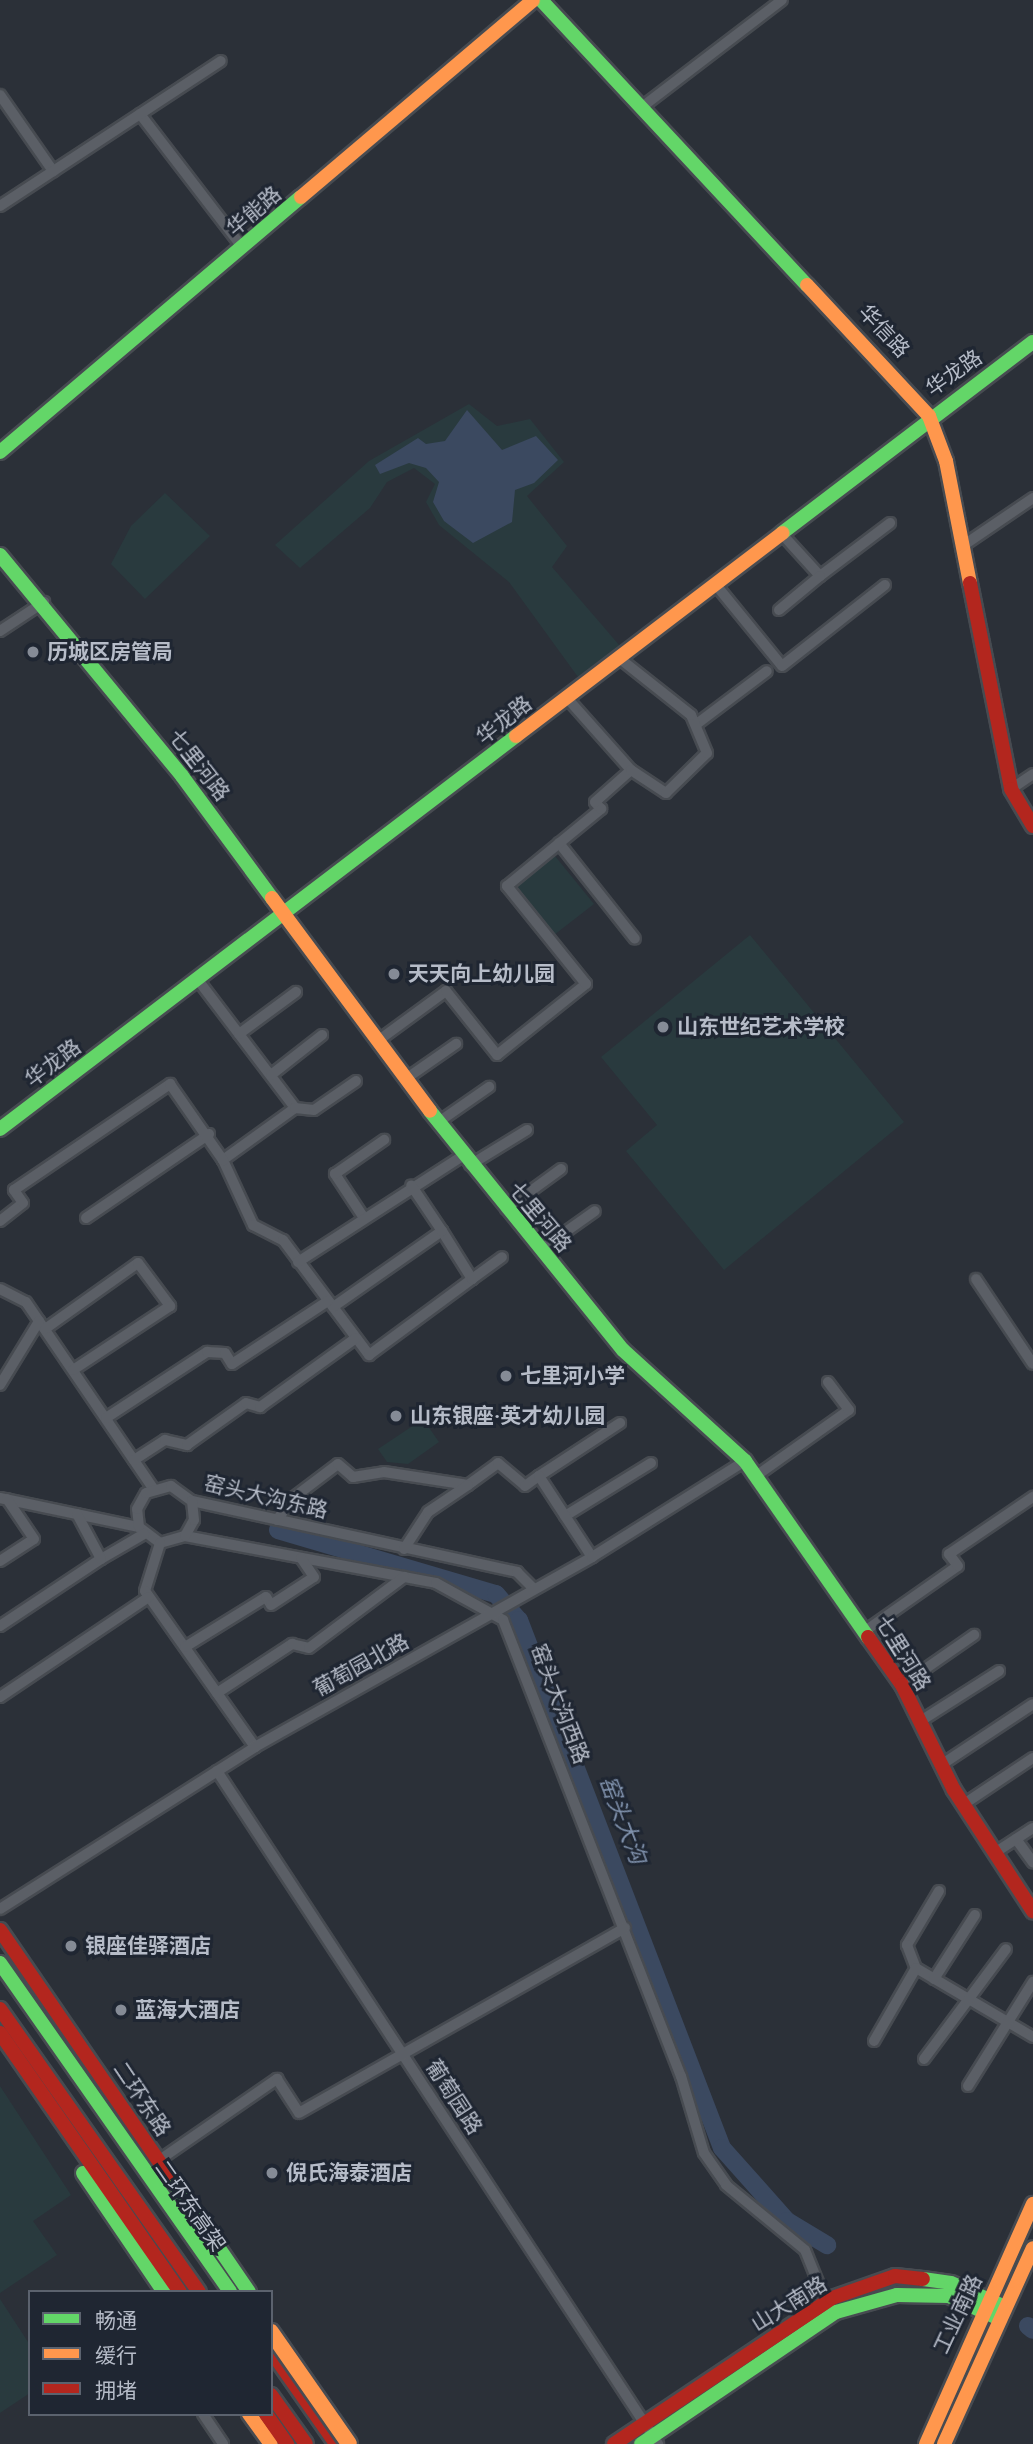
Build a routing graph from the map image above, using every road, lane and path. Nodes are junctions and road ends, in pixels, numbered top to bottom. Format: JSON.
{"nodes":[{"id":1,"x":533,"y":0,"type":"edge"},
{"id":2,"x":541,"y":0,"type":"edge"},
{"id":3,"x":782,"y":0,"type":"edge"},
{"id":4,"x":221,"y":61,"type":"dead end"},
{"id":5,"x":0,"y":95,"type":"edge"},
{"id":6,"x":642,"y":107,"type":"junction"},
{"id":7,"x":140,"y":114,"type":"junction"},
{"id":8,"x":53,"y":171,"type":"junction"},
{"id":9,"x":0,"y":206,"type":"edge"},
{"id":10,"x":243,"y":248,"type":"junction"},
{"id":11,"x":1033,"y":342,"type":"edge"},
{"id":12,"x":929,"y":416,"type":"junction"},
{"id":13,"x":0,"y":452,"type":"edge"},
{"id":14,"x":1033,"y":498,"type":"edge"},
{"id":15,"x":890,"y":523,"type":"dead end"},
{"id":16,"x":781,"y":533,"type":"junction"},
{"id":17,"x":961,"y":547,"type":"junction"},
{"id":18,"x":0,"y":555,"type":"edge"},
{"id":19,"x":820,"y":576,"type":"junction"},
{"id":20,"x":716,"y":585,"type":"junction"},
{"id":21,"x":885,"y":585,"type":"dead end"},
{"id":22,"x":44,"y":602,"type":"junction"},
{"id":23,"x":779,"y":610,"type":"dead end"},
{"id":24,"x":0,"y":631,"type":"edge"},
{"id":25,"x":619,"y":658,"type":"junction"},
{"id":26,"x":767,"y":671,"type":"dead end"},
{"id":27,"x":567,"y":698,"type":"junction"},
{"id":28,"x":698,"y":723,"type":"junction"},
{"id":29,"x":631,"y":771,"type":"junction"},
{"id":30,"x":1033,"y":774,"type":"edge"},
{"id":31,"x":1011,"y":789,"type":"junction"},
{"id":32,"x":1033,"y":827,"type":"edge"},
{"id":33,"x":559,"y":843,"type":"junction"},
{"id":34,"x":288,"y":915,"type":"junction"},
{"id":35,"x":635,"y":939,"type":"dead end"},
{"id":36,"x":198,"y":980,"type":"junction"},
{"id":37,"x":296,"y":992,"type":"dead end"},
{"id":38,"x":239,"y":1034,"type":"junction"},
{"id":39,"x":322,"y":1035,"type":"dead end"},
{"id":40,"x":379,"y":1040,"type":"junction"},
{"id":41,"x":456,"y":1044,"type":"dead end"},
{"id":42,"x":271,"y":1075,"type":"junction"},
{"id":43,"x":408,"y":1078,"type":"junction"},
{"id":44,"x":356,"y":1080,"type":"dead end"},
{"id":45,"x":489,"y":1087,"type":"dead end"},
{"id":46,"x":295,"y":1108,"type":"junction"},
{"id":47,"x":440,"y":1121,"type":"junction"},
{"id":48,"x":0,"y":1129,"type":"edge"},
{"id":49,"x":527,"y":1130,"type":"dead end"},
{"id":50,"x":209,"y":1134,"type":"junction"},
{"id":51,"x":384,"y":1140,"type":"dead end"},
{"id":52,"x":223,"y":1160,"type":"junction"},
{"id":53,"x":467,"y":1160,"type":"junction"},
{"id":54,"x":561,"y":1169,"type":"dead end"},
{"id":55,"x":411,"y":1185,"type":"junction"},
{"id":56,"x":506,"y":1209,"type":"junction"},
{"id":57,"x":595,"y":1211,"type":"dead end"},
{"id":58,"x":86,"y":1218,"type":"dead end"},
{"id":59,"x":364,"y":1218,"type":"junction"},
{"id":60,"x":0,"y":1221,"type":"edge"},
{"id":61,"x":442,"y":1231,"type":"junction"},
{"id":62,"x":540,"y":1250,"type":"junction"},
{"id":63,"x":502,"y":1257,"type":"dead end"},
{"id":64,"x":298,"y":1262,"type":"junction"},
{"id":65,"x":472,"y":1279,"type":"junction"},
{"id":66,"x":976,"y":1279,"type":"dead end"},
{"id":67,"x":0,"y":1289,"type":"edge"},
{"id":68,"x":330,"y":1304,"type":"junction"},
{"id":69,"x":42,"y":1325,"type":"junction"},
{"id":70,"x":356,"y":1338,"type":"junction"},
{"id":71,"x":1033,"y":1364,"type":"edge"},
{"id":72,"x":73,"y":1370,"type":"junction"},
{"id":73,"x":828,"y":1382,"type":"dead end"},
{"id":74,"x":0,"y":1385,"type":"edge"},
{"id":75,"x":106,"y":1418,"type":"junction"},
{"id":76,"x":620,"y":1423,"type":"dead end"},
{"id":77,"x":134,"y":1460,"type":"junction"},
{"id":78,"x":745,"y":1461,"type":"junction"},
{"id":79,"x":651,"y":1463,"type":"dead end"},
{"id":80,"x":539,"y":1476,"type":"junction"},
{"id":81,"x":756,"y":1476,"type":"junction"},
{"id":82,"x":468,"y":1485,"type":"junction"},
{"id":83,"x":153,"y":1488,"type":"junction"},
{"id":84,"x":1033,"y":1497,"type":"edge"},
{"id":85,"x":3,"y":1499,"type":"edge"},
{"id":86,"x":192,"y":1501,"type":"junction"},
{"id":87,"x":77,"y":1514,"type":"junction"},
{"id":88,"x":565,"y":1516,"type":"junction"},
{"id":89,"x":277,"y":1520,"type":"junction"},
{"id":90,"x":142,"y":1530,"type":"junction"},
{"id":91,"x":185,"y":1536,"type":"junction"},
{"id":92,"x":160,"y":1543,"type":"junction"},
{"id":93,"x":404,"y":1549,"type":"junction"},
{"id":94,"x":592,"y":1557,"type":"junction"},
{"id":95,"x":301,"y":1558,"type":"junction"},
{"id":96,"x":101,"y":1559,"type":"junction"},
{"id":97,"x":0,"y":1561,"type":"edge"},
{"id":98,"x":404,"y":1577,"type":"junction"},
{"id":99,"x":534,"y":1589,"type":"junction"},
{"id":100,"x":149,"y":1597,"type":"junction"},
{"id":101,"x":493,"y":1613,"type":"junction"},
{"id":102,"x":0,"y":1626,"type":"edge"},
{"id":103,"x":865,"y":1630,"type":"junction"},
{"id":104,"x":974,"y":1635,"type":"dead end"},
{"id":105,"x":185,"y":1647,"type":"junction"},
{"id":106,"x":999,"y":1671,"type":"dead end"},
{"id":107,"x":902,"y":1685,"type":"junction"},
{"id":108,"x":217,"y":1693,"type":"junction"},
{"id":109,"x":0,"y":1697,"type":"edge"},
{"id":110,"x":1033,"y":1704,"type":"edge"},
{"id":111,"x":919,"y":1723,"type":"junction"},
{"id":112,"x":255,"y":1747,"type":"junction"},
{"id":113,"x":1033,"y":1758,"type":"edge"},
{"id":114,"x":942,"y":1765,"type":"junction"},
{"id":115,"x":217,"y":1771,"type":"junction"},
{"id":116,"x":964,"y":1804,"type":"junction"},
{"id":117,"x":1033,"y":1828,"type":"edge"},
{"id":118,"x":1016,"y":1839,"type":"junction"},
{"id":119,"x":996,"y":1852,"type":"junction"},
{"id":120,"x":1033,"y":1862,"type":"edge"},
{"id":121,"x":939,"y":1891,"type":"dead end"},
{"id":122,"x":0,"y":1909,"type":"edge"},
{"id":123,"x":1033,"y":1911,"type":"edge"},
{"id":124,"x":975,"y":1915,"type":"dead end"},
{"id":125,"x":625,"y":1928,"type":"junction"},
{"id":126,"x":0,"y":1930,"type":"edge"},
{"id":127,"x":0,"y":1948,"type":"edge"},
{"id":128,"x":1006,"y":1949,"type":"dead end"},
{"id":129,"x":0,"y":1963,"type":"edge"},
{"id":130,"x":916,"y":1968,"type":"junction"},
{"id":131,"x":0,"y":1974,"type":"edge"},
{"id":132,"x":934,"y":1979,"type":"junction"},
{"id":133,"x":1033,"y":1982,"type":"edge"},
{"id":134,"x":968,"y":1999,"type":"junction"},
{"id":135,"x":0,"y":2010,"type":"edge"},
{"id":136,"x":1008,"y":2022,"type":"junction"},
{"id":137,"x":0,"y":2023,"type":"edge"},
{"id":138,"x":0,"y":2033,"type":"edge"},
{"id":139,"x":1033,"y":2037,"type":"edge"},
{"id":140,"x":874,"y":2041,"type":"dead end"},
{"id":141,"x":0,"y":2052,"type":"edge"},
{"id":142,"x":405,"y":2058,"type":"junction"},
{"id":143,"x":923,"y":2059,"type":"dead end"},
{"id":144,"x":968,"y":2086,"type":"dead end"},
{"id":145,"x":159,"y":2161,"type":"junction"},
{"id":146,"x":1033,"y":2204,"type":"edge"},
{"id":147,"x":1033,"y":2248,"type":"edge"},
{"id":148,"x":163,"y":2290,"type":"edge"},
{"id":149,"x":179,"y":2290,"type":"edge"},
{"id":150,"x":188,"y":2290,"type":"edge"},
{"id":151,"x":198,"y":2290,"type":"edge"},
{"id":152,"x":223,"y":2290,"type":"edge"},
{"id":153,"x":229,"y":2290,"type":"edge"},
{"id":154,"x":242,"y":2290,"type":"edge"},
{"id":155,"x":248,"y":2290,"type":"edge"},
{"id":156,"x":827,"y":2302,"type":"junction"},
{"id":157,"x":985,"y":2305,"type":"junction"},
{"id":158,"x":1003,"y":2313,"type":"junction"},
{"id":159,"x":273,"y":2325,"type":"edge"},
{"id":160,"x":273,"y":2336,"type":"edge"},
{"id":161,"x":273,"y":2354,"type":"edge"},
{"id":162,"x":297,"y":2359,"type":"junction"},
{"id":163,"x":273,"y":2362,"type":"edge"},
{"id":164,"x":303,"y":2396,"type":"junction"},
{"id":165,"x":273,"y":2398,"type":"edge"},
{"id":166,"x":273,"y":2412,"type":"edge"},
{"id":167,"x":204,"y":2416,"type":"edge"},
{"id":168,"x":250,"y":2416,"type":"edge"},
{"id":169,"x":267,"y":2416,"type":"edge"},
{"id":170,"x":644,"y":2424,"type":"junction"},
{"id":171,"x":223,"y":2444,"type":"edge"},
{"id":172,"x":271,"y":2444,"type":"edge"},
{"id":173,"x":287,"y":2444,"type":"edge"},
{"id":174,"x":296,"y":2444,"type":"edge"},
{"id":175,"x":306,"y":2444,"type":"edge"},
{"id":176,"x":333,"y":2444,"type":"edge"},
{"id":177,"x":349,"y":2444,"type":"edge"},
{"id":178,"x":358,"y":2444,"type":"edge"},
{"id":179,"x":614,"y":2444,"type":"edge"},
{"id":180,"x":641,"y":2444,"type":"edge"},
{"id":181,"x":658,"y":2444,"type":"edge"},
{"id":182,"x":926,"y":2444,"type":"edge"},
{"id":183,"x":944,"y":2444,"type":"edge"}],
"edges":[{"from":1,"to":10,"type":"main road","name":"华能路"},
{"from":2,"to":6,"type":"main road","name":"华信路"},
{"from":3,"to":6,"type":"street"},
{"from":4,"to":7,"type":"street"},
{"from":5,"to":8,"type":"street"},
{"from":6,"to":12,"type":"main road","name":"华信路"},
{"from":7,"to":8,"type":"street"},
{"from":7,"to":10,"type":"street"},
{"from":8,"to":9,"type":"street"},
{"from":10,"to":13,"type":"main road","name":"华能路"},
{"from":11,"to":12,"type":"main road","name":"华龙路"},
{"from":12,"to":16,"type":"main road","name":"华龙路"},
{"from":12,"to":17,"type":"main road","name":"华信路"},
{"from":14,"to":17,"type":"street"},
{"from":15,"to":19,"type":"street"},
{"from":16,"to":19,"type":"street"},
{"from":16,"to":20,"type":"main road","name":"华龙路"},
{"from":17,"to":31,"type":"main road","name":"华信路"},
{"from":18,"to":22,"type":"main road","name":"七里河路"},
{"from":19,"to":23,"type":"street"},
{"from":20,"to":21,"type":"street"},
{"from":20,"to":25,"type":"main road","name":"华龙路"},
{"from":22,"to":24,"type":"street"},
{"from":22,"to":34,"type":"main road","name":"七里河路"},
{"from":25,"to":27,"type":"main road","name":"华龙路"},
{"from":25,"to":28,"type":"street"},
{"from":26,"to":28,"type":"street"},
{"from":27,"to":29,"type":"street"},
{"from":27,"to":34,"type":"main road","name":"华龙路"},
{"from":28,"to":29,"type":"street"},
{"from":29,"to":33,"type":"street"},
{"from":30,"to":31,"type":"street"},
{"from":31,"to":32,"type":"main road","name":"华信路"},
{"from":33,"to":35,"type":"street"},
{"from":33,"to":40,"type":"street"},
{"from":34,"to":36,"type":"main road","name":"华龙路"},
{"from":34,"to":40,"type":"main road","name":"七里河路"},
{"from":36,"to":38,"type":"street"},
{"from":36,"to":48,"type":"main road","name":"华龙路"},
{"from":37,"to":38,"type":"street"},
{"from":38,"to":42,"type":"street"},
{"from":39,"to":42,"type":"street"},
{"from":40,"to":43,"type":"main road","name":"七里河路"},
{"from":41,"to":43,"type":"street"},
{"from":42,"to":46,"type":"street"},
{"from":43,"to":47,"type":"main road","name":"七里河路"},
{"from":44,"to":46,"type":"street"},
{"from":45,"to":47,"type":"street"},
{"from":46,"to":52,"type":"street"},
{"from":47,"to":53,"type":"main road","name":"七里河路"},
{"from":49,"to":53,"type":"street"},
{"from":50,"to":52,"type":"street"},
{"from":50,"to":58,"type":"street"},
{"from":50,"to":60,"type":"street"},
{"from":51,"to":59,"type":"street"},
{"from":52,"to":64,"type":"street"},
{"from":53,"to":55,"type":"street"},
{"from":53,"to":56,"type":"main road","name":"七里河路"},
{"from":54,"to":56,"type":"street"},
{"from":55,"to":59,"type":"street"},
{"from":55,"to":61,"type":"street"},
{"from":56,"to":62,"type":"main road","name":"七里河路"},
{"from":57,"to":62,"type":"street"},
{"from":59,"to":64,"type":"street"},
{"from":61,"to":65,"type":"street"},
{"from":61,"to":68,"type":"street"},
{"from":62,"to":78,"type":"main road","name":"七里河路"},
{"from":63,"to":65,"type":"street"},
{"from":64,"to":68,"type":"street"},
{"from":65,"to":70,"type":"street"},
{"from":66,"to":71,"type":"street"},
{"from":67,"to":69,"type":"street"},
{"from":68,"to":70,"type":"street"},
{"from":68,"to":75,"type":"street"},
{"from":69,"to":72,"type":"street"},
{"from":69,"to":72,"type":"street"},
{"from":69,"to":74,"type":"street"},
{"from":70,"to":77,"type":"street"},
{"from":72,"to":75,"type":"street"},
{"from":73,"to":81,"type":"street"},
{"from":75,"to":77,"type":"street"},
{"from":76,"to":80,"type":"street"},
{"from":77,"to":83,"type":"street"},
{"from":78,"to":81,"type":"main road","name":"七里河路"},
{"from":78,"to":94,"type":"street","name":"葡萄园北路"},
{"from":79,"to":88,"type":"street"},
{"from":80,"to":82,"type":"street"},
{"from":80,"to":88,"type":"street"},
{"from":81,"to":103,"type":"main road","name":"七里河路"},
{"from":82,"to":89,"type":"street"},
{"from":82,"to":93,"type":"street"},
{"from":83,"to":86,"type":"street","name":"窑头大沟东路"},
{"from":83,"to":90,"type":"street"},
{"from":84,"to":103,"type":"street"},
{"from":85,"to":87,"type":"street"},
{"from":85,"to":97,"type":"street"},
{"from":86,"to":89,"type":"street","name":"窑头大沟东路"},
{"from":86,"to":91,"type":"street"},
{"from":87,"to":90,"type":"street"},
{"from":87,"to":96,"type":"street"},
{"from":88,"to":94,"type":"street"},
{"from":89,"to":93,"type":"street","name":"窑头大沟东路"},
{"from":90,"to":92,"type":"street"},
{"from":90,"to":96,"type":"street"},
{"from":91,"to":92,"type":"street","name":"窑头大沟西路"},
{"from":91,"to":95,"type":"street","name":"窑头大沟西路"},
{"from":92,"to":100,"type":"street"},
{"from":93,"to":99,"type":"street","name":"窑头大沟东路"},
{"from":94,"to":99,"type":"street","name":"葡萄园北路"},
{"from":95,"to":98,"type":"street","name":"窑头大沟西路"},
{"from":95,"to":105,"type":"street"},
{"from":96,"to":102,"type":"street"},
{"from":98,"to":101,"type":"street","name":"窑头大沟西路"},
{"from":98,"to":108,"type":"street"},
{"from":99,"to":101,"type":"street","name":"葡萄园北路"},
{"from":100,"to":105,"type":"street"},
{"from":100,"to":109,"type":"street"},
{"from":101,"to":112,"type":"street","name":"葡萄园北路"},
{"from":101,"to":125,"type":"street","name":"窑头大沟西路"},
{"from":103,"to":107,"type":"main road","name":"七里河路"},
{"from":104,"to":107,"type":"street"},
{"from":105,"to":108,"type":"street"},
{"from":106,"to":111,"type":"street"},
{"from":107,"to":111,"type":"main road","name":"七里河路"},
{"from":108,"to":112,"type":"street"},
{"from":110,"to":114,"type":"street"},
{"from":111,"to":114,"type":"main road","name":"七里河路"},
{"from":112,"to":115,"type":"street","name":"葡萄园北路"},
{"from":113,"to":116,"type":"street"},
{"from":114,"to":116,"type":"main road","name":"七里河路"},
{"from":115,"to":122,"type":"street","name":"葡萄园北路"},
{"from":115,"to":142,"type":"street","name":"葡萄园路"},
{"from":116,"to":119,"type":"main road","name":"七里河路"},
{"from":117,"to":118,"type":"street"},
{"from":118,"to":119,"type":"street"},
{"from":118,"to":120,"type":"street"},
{"from":119,"to":123,"type":"main road","name":"七里河路"},
{"from":121,"to":130,"type":"street"},
{"from":124,"to":132,"type":"street"},
{"from":125,"to":142,"type":"street"},
{"from":125,"to":156,"type":"street","name":"窑头大沟西路"},
{"from":126,"to":145,"type":"main road","name":"二环东路"},
{"from":127,"to":154,"type":"main road"},
{"from":128,"to":134,"type":"street"},
{"from":129,"to":153,"type":"main road","name":"二环东路"},
{"from":130,"to":132,"type":"street"},
{"from":130,"to":140,"type":"street"},
{"from":131,"to":152,"type":"main road","name":"二环东高架"},
{"from":132,"to":134,"type":"street"},
{"from":133,"to":136,"type":"street"},
{"from":134,"to":136,"type":"street"},
{"from":134,"to":143,"type":"street"},
{"from":135,"to":151,"type":"main road","name":"二环东高架"},
{"from":136,"to":139,"type":"street"},
{"from":136,"to":144,"type":"street"},
{"from":137,"to":150,"type":"main road"},
{"from":138,"to":149,"type":"main road"},
{"from":141,"to":148,"type":"main road"},
{"from":142,"to":145,"type":"street"},
{"from":142,"to":170,"type":"street","name":"葡萄园路"},
{"from":145,"to":155,"type":"main road","name":"二环东路"},
{"from":146,"to":157,"type":"main road","name":"工业南路"},
{"from":147,"to":158,"type":"main road","name":"工业南路"},
{"from":156,"to":157,"type":"main road","name":"山大南路"},
{"from":156,"to":170,"type":"main road","name":"山大南路"},
{"from":157,"to":158,"type":"main road","name":"山大南路"},
{"from":157,"to":180,"type":"main road","name":"山大南路"},
{"from":157,"to":182,"type":"main road","name":"工业南路"},
{"from":158,"to":183,"type":"main road","name":"工业南路"},
{"from":159,"to":162,"type":"main road"},
{"from":160,"to":177,"type":"main road","bridge":true},
{"from":161,"to":164,"type":"main road"},
{"from":162,"to":164,"type":"main road"},
{"from":162,"to":178,"type":"main road"},
{"from":163,"to":176,"type":"main road"},
{"from":164,"to":176,"type":"main road"},
{"from":165,"to":175,"type":"main road"},
{"from":166,"to":174,"type":"main road"},
{"from":167,"to":171,"type":"street"},
{"from":168,"to":172,"type":"main road"},
{"from":169,"to":173,"type":"main road"},
{"from":170,"to":179,"type":"main road","name":"山大南路"},
{"from":170,"to":181,"type":"street","name":"葡萄园路"}]}
